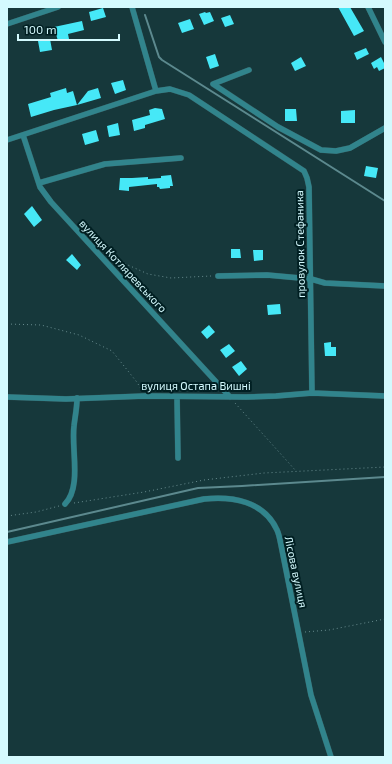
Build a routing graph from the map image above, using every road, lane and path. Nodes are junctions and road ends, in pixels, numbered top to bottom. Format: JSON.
{"nodes":[{"id":1,"x":58,"y":7,"type":"edge"},
{"id":2,"x":134,"y":7,"type":"edge"},
{"id":3,"x":368,"y":7,"type":"edge"},
{"id":4,"x":7,"y":24,"type":"edge"},
{"id":5,"x":385,"y":42,"type":"edge"},
{"id":6,"x":249,"y":70,"type":"dead end"},
{"id":7,"x":156,"y":91,"type":"junction"},
{"id":8,"x":385,"y":128,"type":"edge"},
{"id":9,"x":23,"y":134,"type":"junction"},
{"id":10,"x":7,"y":140,"type":"edge"},
{"id":11,"x":181,"y":158,"type":"dead end"},
{"id":12,"x":39,"y":183,"type":"junction"},
{"id":13,"x":82,"y":226,"type":"dead end"},
{"id":14,"x":218,"y":276,"type":"joint"},
{"id":15,"x":311,"y":279,"type":"junction"},
{"id":16,"x":385,"y":286,"type":"edge"},
{"id":17,"x":7,"y":324,"type":"edge"},
{"id":18,"x":312,"y":393,"type":"junction"},
{"id":19,"x":145,"y":396,"type":"junction"},
{"id":20,"x":385,"y":396,"type":"edge"},
{"id":21,"x":7,"y":397,"type":"edge"},
{"id":22,"x":177,"y":397,"type":"junction"},
{"id":23,"x":230,"y":397,"type":"junction"},
{"id":24,"x":77,"y":398,"type":"junction"},
{"id":25,"x":178,"y":458,"type":"dead end"},
{"id":26,"x":385,"y":468,"type":"edge"},
{"id":27,"x":296,"y":471,"type":"junction"},
{"id":28,"x":64,"y":504,"type":"junction"},
{"id":29,"x":7,"y":516,"type":"edge"},
{"id":30,"x":7,"y":542,"type":"edge"},
{"id":31,"x":385,"y":619,"type":"edge"},
{"id":32,"x":298,"y":633,"type":"junction"},
{"id":33,"x":331,"y":757,"type":"edge"}],
"edges":[{"from":1,"to":4,"type":"street"},
{"from":2,"to":7,"type":"street"},
{"from":3,"to":5,"type":"street"},
{"from":6,"to":8,"type":"street"},
{"from":7,"to":9,"type":"street","name":"провулок Стефаника"},
{"from":7,"to":15,"type":"street","name":"провулок Стефаника"},
{"from":9,"to":10,"type":"street","name":"провулок Стефаника"},
{"from":9,"to":12,"type":"street","name":"вулиця Котляревського"},
{"from":11,"to":12,"type":"street"},
{"from":12,"to":23,"type":"street","name":"вулиця Котляревського"},
{"from":13,"to":14,"type":"path"},
{"from":14,"to":15,"type":"street"},
{"from":15,"to":16,"type":"street"},
{"from":15,"to":18,"type":"street","name":"провулок Стефаника"},
{"from":17,"to":19,"type":"path"},
{"from":18,"to":20,"type":"street","name":"вулиця Остапа Вишні"},
{"from":18,"to":23,"type":"street","name":"вулиця Остапа Вишні"},
{"from":19,"to":22,"type":"street","name":"вулиця Остапа Вишні"},
{"from":19,"to":24,"type":"street","name":"вулиця Остапа Вишні"},
{"from":21,"to":24,"type":"street","name":"вулиця Остапа Вишні"},
{"from":22,"to":23,"type":"street","name":"вулиця Остапа Вишні"},
{"from":22,"to":25,"type":"street"},
{"from":23,"to":27,"type":"path"},
{"from":24,"to":28,"type":"street"},
{"from":26,"to":27,"type":"path"},
{"from":27,"to":28,"type":"path"},
{"from":28,"to":29,"type":"path"},
{"from":30,"to":32,"type":"street","name":"Лісова вулиця"},
{"from":31,"to":32,"type":"path"},
{"from":32,"to":33,"type":"street","name":"Лісова вулиця"}]}
